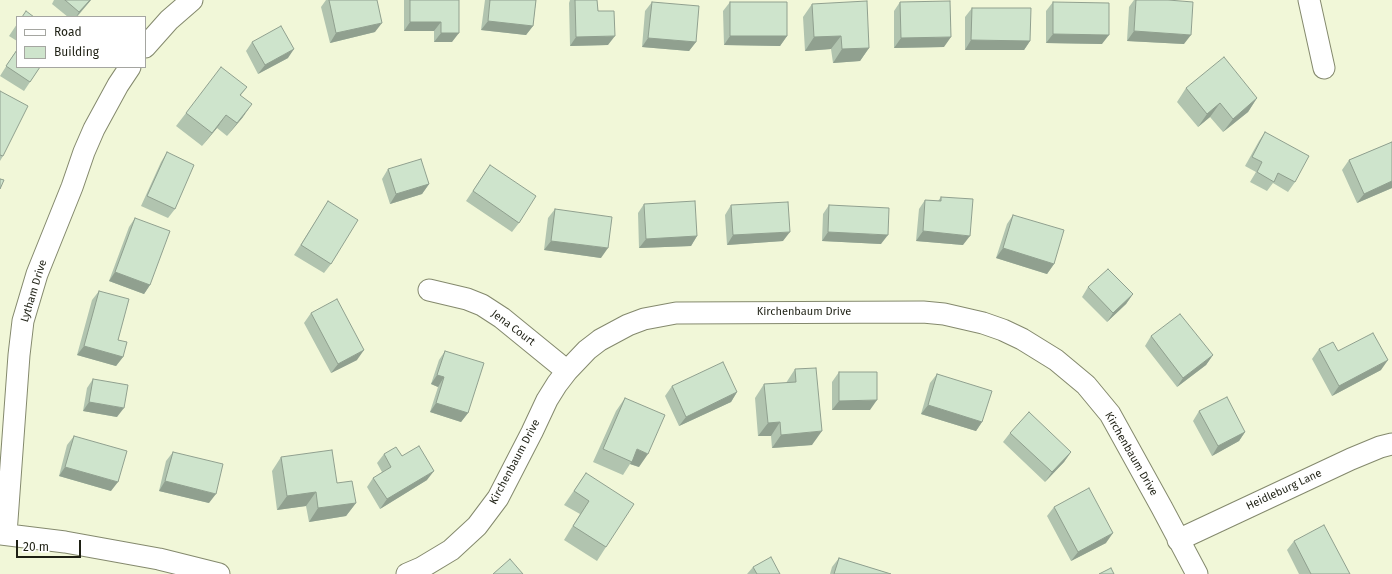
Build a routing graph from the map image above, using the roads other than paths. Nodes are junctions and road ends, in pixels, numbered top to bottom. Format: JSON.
{"nodes":[{"id":1,"x":192,"y":0,"type":"edge"},
{"id":2,"x":1309,"y":0,"type":"edge"},
{"id":3,"x":146,"y":46,"type":"edge"},
{"id":4,"x":129,"y":68,"type":"edge"},
{"id":5,"x":1324,"y":68,"type":"dead end"},
{"id":6,"x":429,"y":290,"type":"dead end"},
{"id":7,"x":567,"y":371,"type":"junction"},
{"id":8,"x":1392,"y":444,"type":"edge"},
{"id":9,"x":3,"y":534,"type":"edge"},
{"id":10,"x":1178,"y":540,"type":"junction"},
{"id":11,"x":218,"y":574,"type":"edge"},
{"id":12,"x":407,"y":574,"type":"edge"},
{"id":13,"x":1197,"y":574,"type":"edge"}],
"edges":[{"from":1,"to":3,"type":"street"},
{"from":2,"to":5,"type":"street"},
{"from":4,"to":9,"type":"street","name":"Lytham Drive"},
{"from":6,"to":7,"type":"street","name":"Jena Court"},
{"from":7,"to":10,"type":"street","name":"Kirchenbaum Drive"},
{"from":7,"to":12,"type":"street","name":"Kirchenbaum Drive"},
{"from":8,"to":10,"type":"street","name":"Heidleburg Lane"},
{"from":9,"to":11,"type":"street"},
{"from":10,"to":13,"type":"street","name":"Kirchenbaum Drive"}]}
